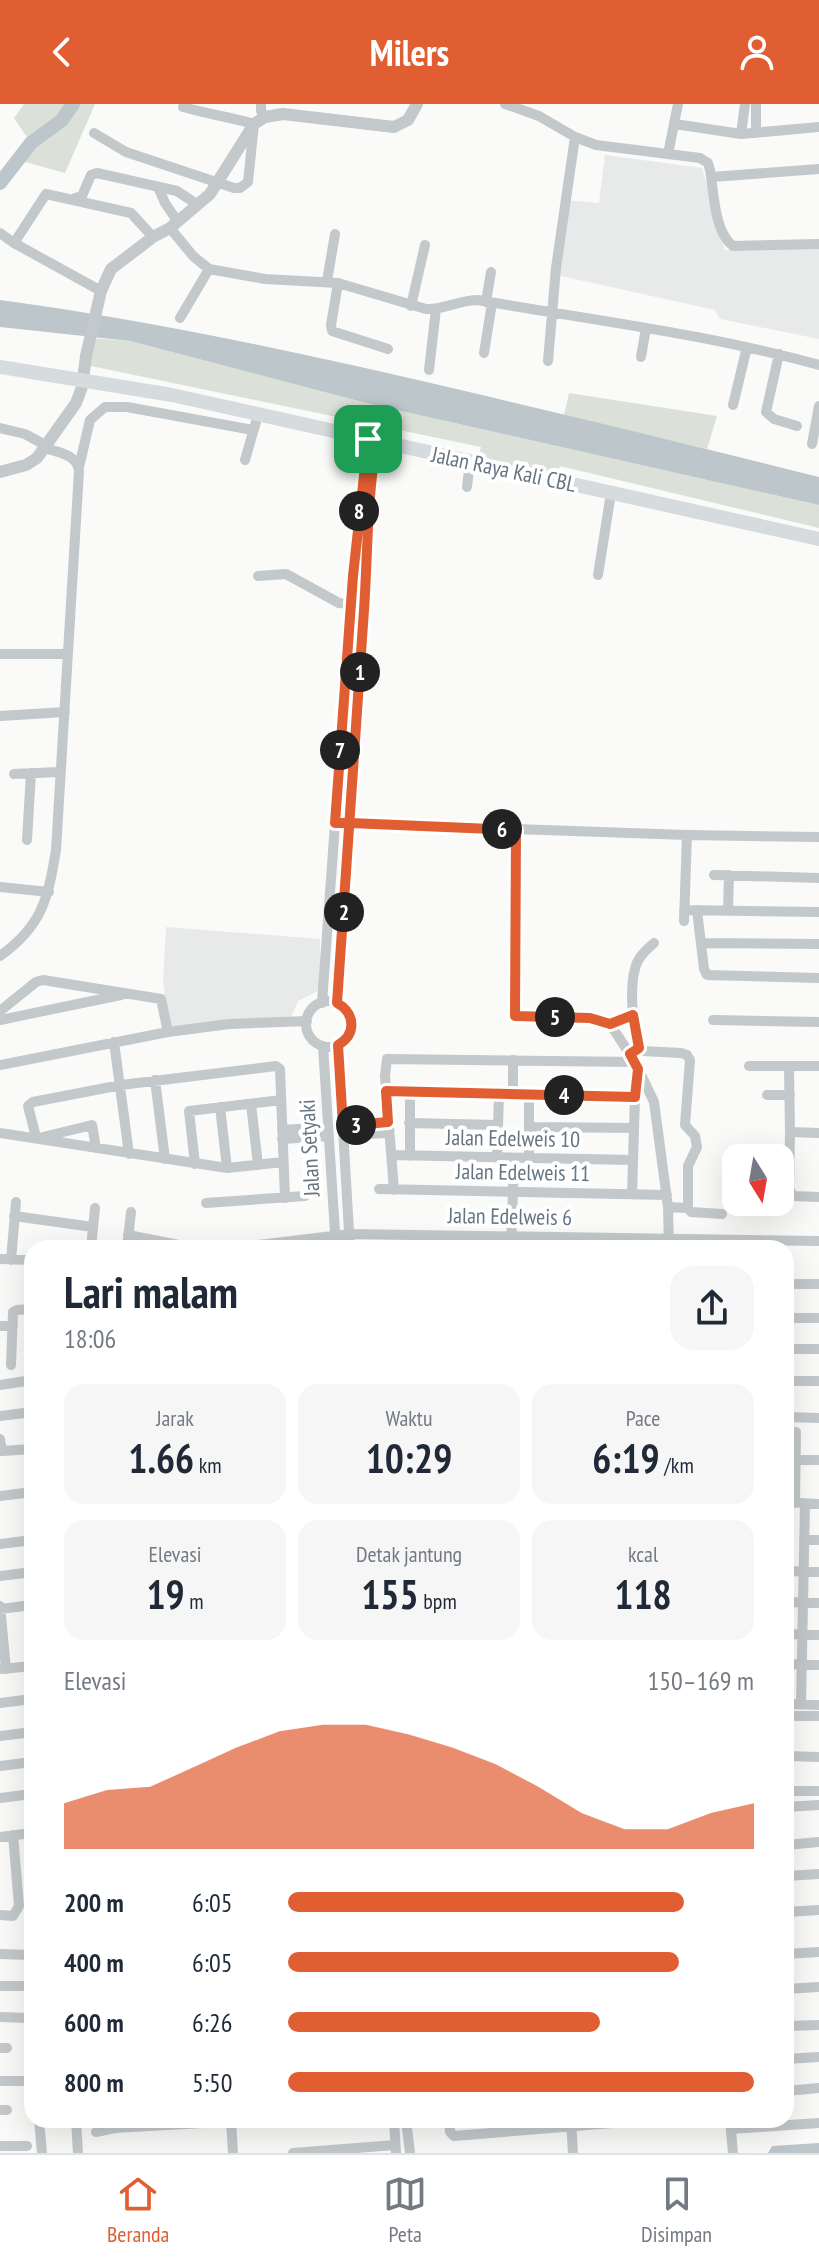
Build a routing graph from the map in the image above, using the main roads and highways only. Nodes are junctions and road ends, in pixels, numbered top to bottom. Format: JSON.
{"nodes":[{"id":1,"x":0,"y":367,"type":"edge"},
{"id":2,"x":819,"y":539,"type":"edge"}],
"edges":[{"from":1,"to":2,"type":"main road","name":"Jalan Raya Kali CBL"}]}
